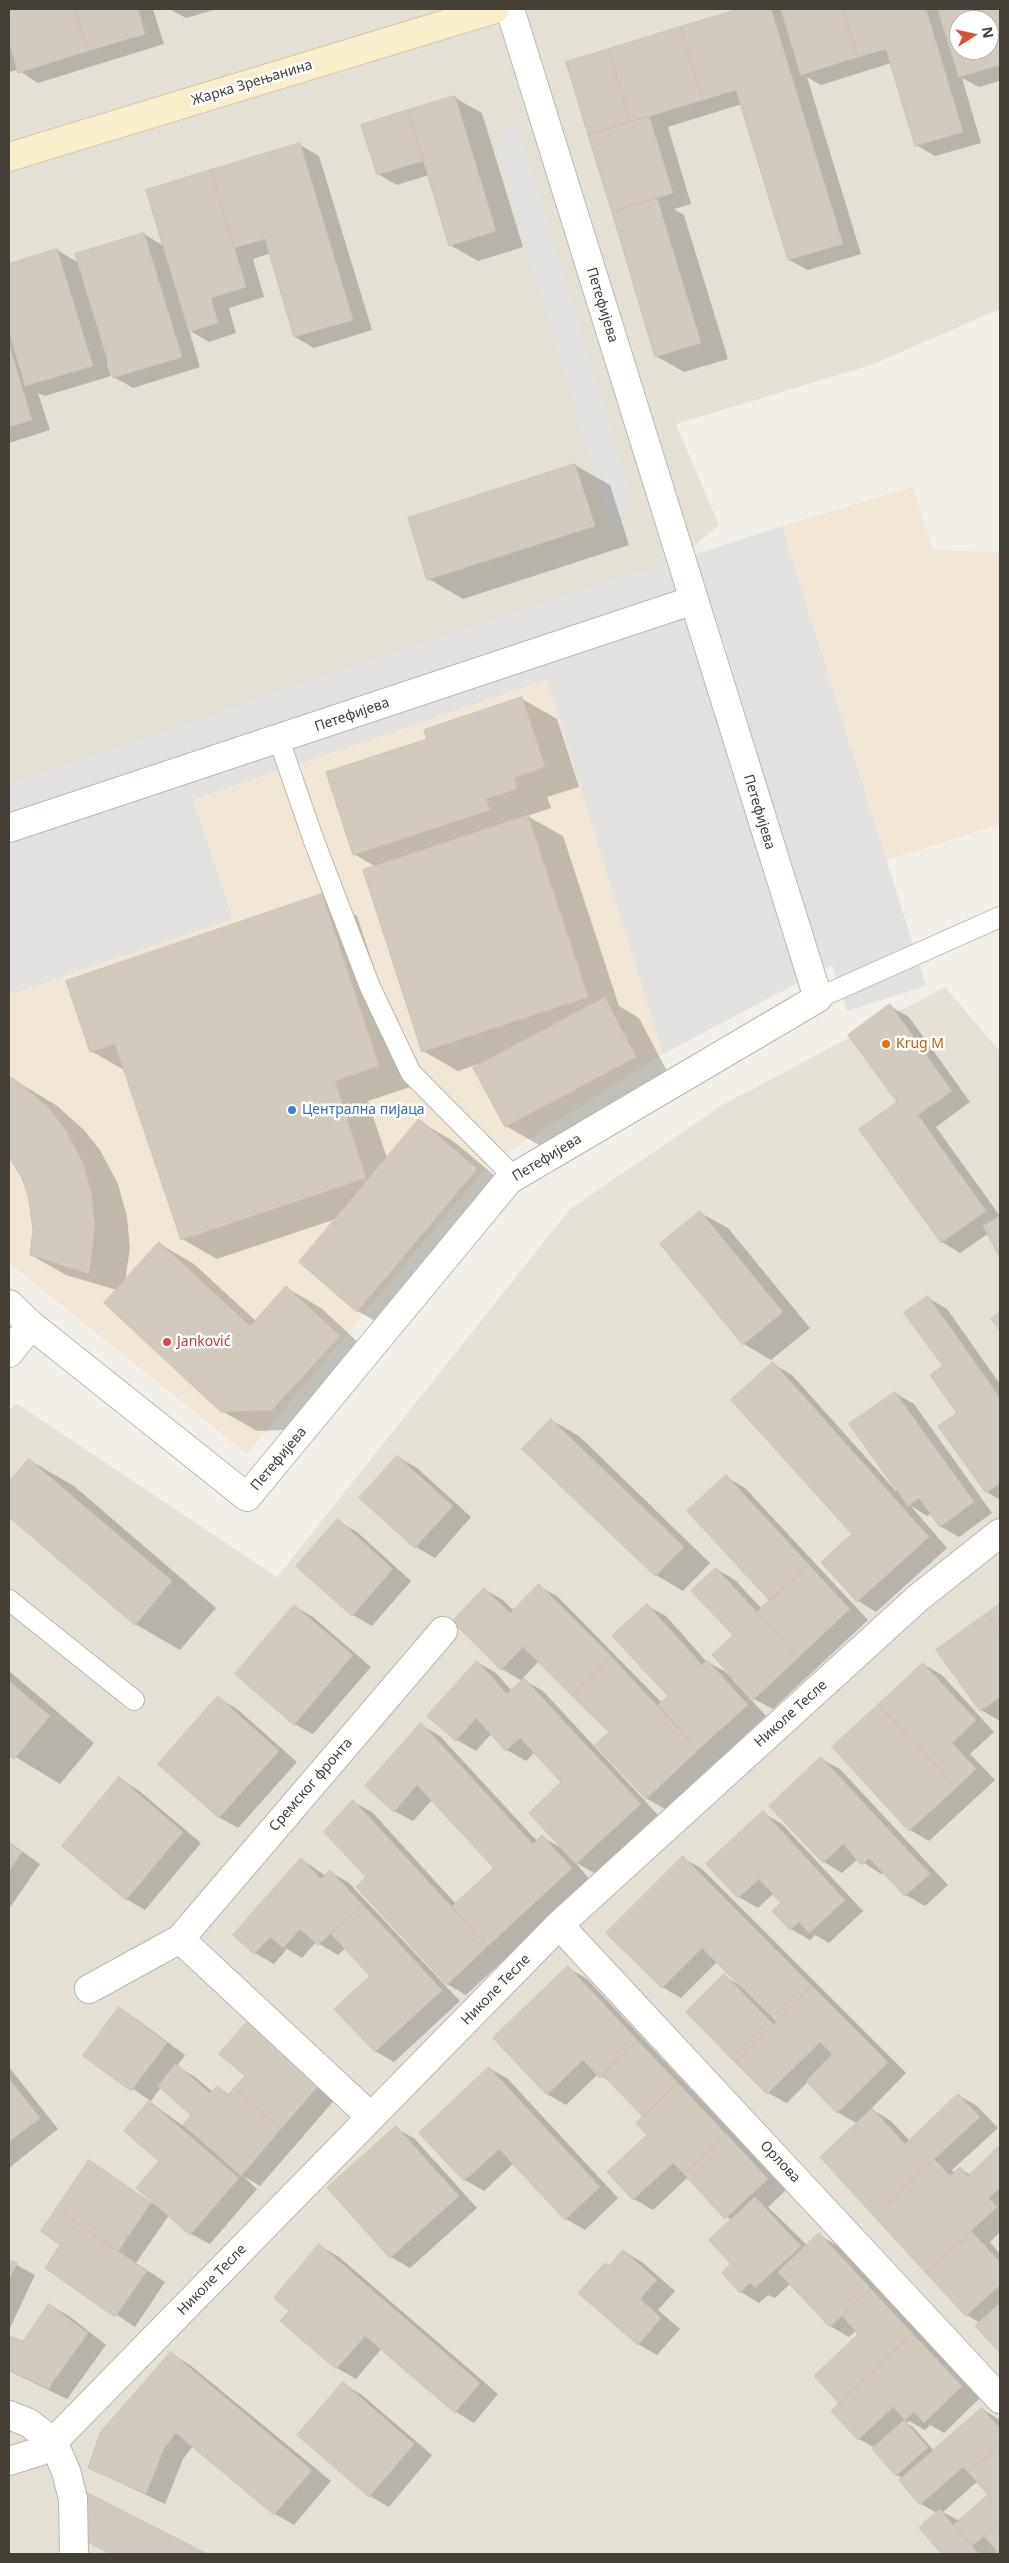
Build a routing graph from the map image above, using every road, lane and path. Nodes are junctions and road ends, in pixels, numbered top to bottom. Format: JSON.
{"nodes":[{"id":1,"x":495,"y":9,"type":"edge"},
{"id":2,"x":510,"y":9,"type":"edge"},
{"id":3,"x":9,"y":158,"type":"edge"},
{"id":4,"x":694,"y":600,"type":"junction"},
{"id":5,"x":279,"y":740,"type":"junction"},
{"id":6,"x":9,"y":828,"type":"edge"},
{"id":7,"x":1000,"y":917,"type":"edge"},
{"id":8,"x":818,"y":998,"type":"junction"},
{"id":9,"x":514,"y":1177,"type":"junction"},
{"id":10,"x":9,"y":1304,"type":"edge"},
{"id":11,"x":31,"y":1325,"type":"junction"},
{"id":12,"x":9,"y":1352,"type":"edge"},
{"id":13,"x":1000,"y":1533,"type":"edge"},
{"id":14,"x":9,"y":1600,"type":"edge"},
{"id":15,"x":443,"y":1630,"type":"dead end"},
{"id":16,"x":134,"y":1700,"type":"dead end"},
{"id":17,"x":559,"y":1926,"type":"junction"},
{"id":18,"x":180,"y":1939,"type":"junction"},
{"id":19,"x":89,"y":1990,"type":"dead end"},
{"id":20,"x":371,"y":2117,"type":"junction"},
{"id":21,"x":1000,"y":2399,"type":"edge"},
{"id":22,"x":9,"y":2415,"type":"edge"},
{"id":23,"x":53,"y":2442,"type":"junction"},
{"id":24,"x":9,"y":2460,"type":"edge"},
{"id":25,"x":74,"y":2554,"type":"edge"}],
"edges":[{"from":1,"to":3,"type":"main road","name":"Жарка Зрењанина"},
{"from":2,"to":4,"type":"street","name":"Петефијева"},
{"from":4,"to":5,"type":"street","name":"Петефијева"},
{"from":4,"to":8,"type":"street","name":"Петефијева"},
{"from":5,"to":6,"type":"street","name":"Петефијева"},
{"from":5,"to":9,"type":"lane"},
{"from":7,"to":8,"type":"lane"},
{"from":8,"to":9,"type":"street","name":"Петефијева"},
{"from":9,"to":11,"type":"street","name":"Петефијева"},
{"from":10,"to":11,"type":"street","name":"Петефијева"},
{"from":11,"to":12,"type":"street"},
{"from":13,"to":17,"type":"street","name":"Николе Тесле"},
{"from":14,"to":16,"type":"lane"},
{"from":15,"to":18,"type":"street","name":"Сремског фронта"},
{"from":17,"to":20,"type":"street","name":"Николе Тесле"},
{"from":17,"to":21,"type":"street","name":"Орлова"},
{"from":18,"to":19,"type":"street","name":"Сремског фронта"},
{"from":18,"to":20,"type":"street"},
{"from":20,"to":23,"type":"street","name":"Николе Тесле"},
{"from":22,"to":23,"type":"street"},
{"from":23,"to":24,"type":"street","name":"Николе Тесле"},
{"from":23,"to":25,"type":"street"}]}
